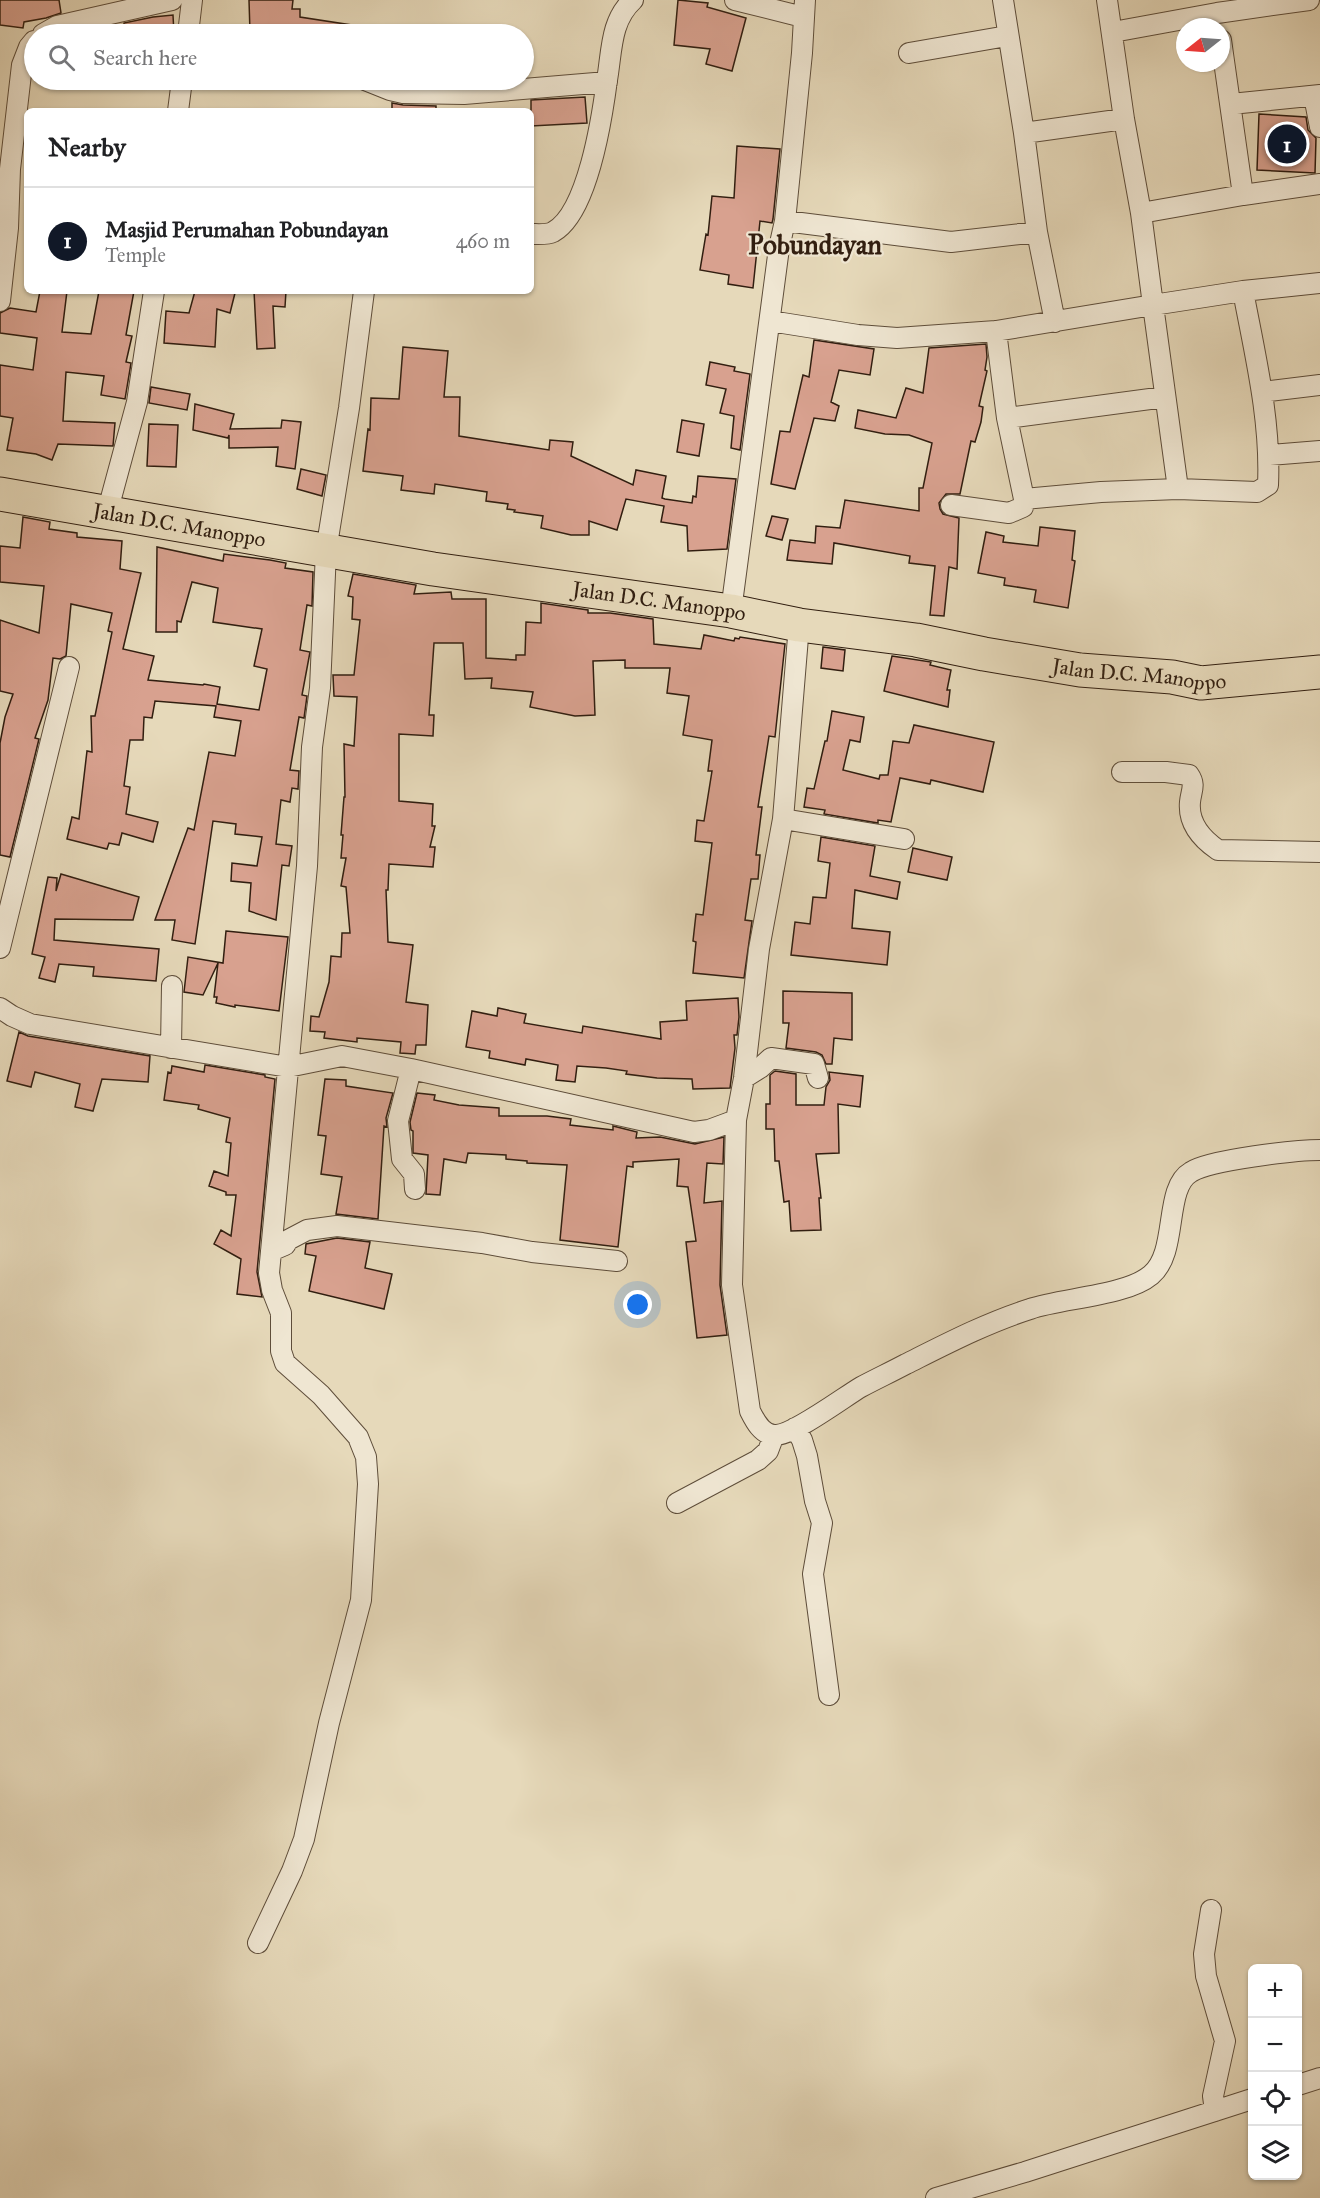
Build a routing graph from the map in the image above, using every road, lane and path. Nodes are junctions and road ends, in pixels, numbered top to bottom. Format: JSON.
{"nodes":[{"id":1,"x":172,"y":0,"type":"edge"},
{"id":2,"x":192,"y":0,"type":"edge"},
{"id":3,"x":633,"y":0,"type":"edge"},
{"id":4,"x":735,"y":0,"type":"edge"},
{"id":5,"x":1002,"y":0,"type":"edge"},
{"id":6,"x":1107,"y":0,"type":"edge"},
{"id":7,"x":1307,"y":0,"type":"edge"},
{"id":8,"x":804,"y":9,"type":"edge"},
{"id":9,"x":1227,"y":18,"type":"edge"},
{"id":10,"x":66,"y":24,"type":"edge"},
{"id":11,"x":189,"y":24,"type":"edge"},
{"id":12,"x":1176,"y":25,"type":"edge"},
{"id":13,"x":1113,"y":32,"type":"junction"},
{"id":14,"x":1007,"y":36,"type":"junction"},
{"id":15,"x":909,"y":53,"type":"dead end"},
{"id":16,"x":24,"y":60,"type":"edge"},
{"id":17,"x":1226,"y":72,"type":"edge"},
{"id":18,"x":607,"y":82,"type":"junction"},
{"id":19,"x":534,"y":88,"type":"edge"},
{"id":20,"x":181,"y":90,"type":"edge"},
{"id":21,"x":390,"y":90,"type":"edge"},
{"id":22,"x":512,"y":90,"type":"edge"},
{"id":23,"x":1317,"y":96,"type":"edge"},
{"id":24,"x":1231,"y":104,"type":"junction"},
{"id":25,"x":178,"y":108,"type":"edge"},
{"id":26,"x":1124,"y":119,"type":"junction"},
{"id":27,"x":1320,"y":127,"type":"edge"},
{"id":28,"x":1024,"y":133,"type":"junction"},
{"id":29,"x":19,"y":169,"type":"edge"},
{"id":30,"x":1320,"y":184,"type":"edge"},
{"id":31,"x":1243,"y":195,"type":"junction"},
{"id":32,"x":1141,"y":213,"type":"junction"},
{"id":33,"x":785,"y":221,"type":"junction"},
{"id":34,"x":1036,"y":232,"type":"junction"},
{"id":35,"x":534,"y":234,"type":"edge"},
{"id":36,"x":1320,"y":283,"type":"edge"},
{"id":37,"x":1243,"y":291,"type":"junction"},
{"id":38,"x":154,"y":294,"type":"edge"},
{"id":39,"x":364,"y":294,"type":"edge"},
{"id":40,"x":0,"y":301,"type":"edge"},
{"id":41,"x":1153,"y":305,"type":"junction"},
{"id":42,"x":770,"y":321,"type":"junction"},
{"id":43,"x":1055,"y":322,"type":"junction"},
{"id":44,"x":996,"y":331,"type":"junction"},
{"id":45,"x":1320,"y":385,"type":"edge"},
{"id":46,"x":1262,"y":392,"type":"junction"},
{"id":47,"x":1165,"y":397,"type":"junction"},
{"id":48,"x":1007,"y":418,"type":"junction"},
{"id":49,"x":1320,"y":451,"type":"edge"},
{"id":50,"x":1269,"y":455,"type":"junction"},
{"id":51,"x":1178,"y":489,"type":"junction"},
{"id":52,"x":0,"y":494,"type":"edge"},
{"id":53,"x":1024,"y":499,"type":"junction"},
{"id":54,"x":951,"y":505,"type":"dead end"},
{"id":55,"x":107,"y":513,"type":"junction"},
{"id":56,"x":326,"y":550,"type":"junction"},
{"id":57,"x":731,"y":611,"type":"junction"},
{"id":58,"x":799,"y":625,"type":"junction"},
{"id":59,"x":69,"y":667,"type":"dead end"},
{"id":60,"x":1320,"y":672,"type":"edge"},
{"id":61,"x":1122,"y":772,"type":"dead end"},
{"id":62,"x":783,"y":819,"type":"junction"},
{"id":63,"x":904,"y":839,"type":"dead end"},
{"id":64,"x":1320,"y":852,"type":"edge"},
{"id":65,"x":6,"y":900,"type":"edge"},
{"id":66,"x":0,"y":948,"type":"edge"},
{"id":67,"x":172,"y":986,"type":"dead end"},
{"id":68,"x":0,"y":1008,"type":"edge"},
{"id":69,"x":171,"y":1048,"type":"junction"},
{"id":70,"x":288,"y":1067,"type":"junction"},
{"id":71,"x":411,"y":1069,"type":"junction"},
{"id":72,"x":744,"y":1078,"type":"junction"},
{"id":73,"x":818,"y":1078,"type":"dead end"},
{"id":74,"x":736,"y":1120,"type":"junction"},
{"id":75,"x":1320,"y":1150,"type":"edge"},
{"id":76,"x":415,"y":1189,"type":"dead end"},
{"id":77,"x":271,"y":1251,"type":"junction"},
{"id":78,"x":617,"y":1261,"type":"dead end"},
{"id":79,"x":795,"y":1428,"type":"junction"},
{"id":80,"x":774,"y":1435,"type":"junction"},
{"id":81,"x":677,"y":1503,"type":"dead end"},
{"id":82,"x":829,"y":1695,"type":"dead end"},
{"id":83,"x":1211,"y":1910,"type":"dead end"},
{"id":84,"x":258,"y":1943,"type":"dead end"},
{"id":85,"x":1320,"y":2078,"type":"edge"},
{"id":86,"x":1302,"y":2084,"type":"edge"},
{"id":87,"x":1248,"y":2100,"type":"edge"},
{"id":88,"x":1215,"y":2110,"type":"junction"},
{"id":89,"x":936,"y":2198,"type":"edge"}],
"edges":[{"from":1,"to":10,"type":"street"},
{"from":2,"to":11,"type":"street"},
{"from":3,"to":18,"type":"street"},
{"from":4,"to":8,"type":"street"},
{"from":5,"to":14,"type":"street"},
{"from":6,"to":13,"type":"street"},
{"from":7,"to":9,"type":"street"},
{"from":8,"to":33,"type":"street"},
{"from":12,"to":13,"type":"street"},
{"from":13,"to":26,"type":"street"},
{"from":14,"to":15,"type":"street"},
{"from":14,"to":28,"type":"street"},
{"from":16,"to":29,"type":"street"},
{"from":17,"to":24,"type":"street"},
{"from":18,"to":19,"type":"street"},
{"from":18,"to":35,"type":"street"},
{"from":20,"to":25,"type":"street"},
{"from":21,"to":22,"type":"street"},
{"from":23,"to":24,"type":"street"},
{"from":23,"to":27,"type":"street"},
{"from":24,"to":31,"type":"street"},
{"from":26,"to":28,"type":"street"},
{"from":26,"to":32,"type":"street"},
{"from":28,"to":34,"type":"street"},
{"from":29,"to":40,"type":"street"},
{"from":30,"to":31,"type":"street"},
{"from":31,"to":32,"type":"street"},
{"from":32,"to":41,"type":"street"},
{"from":33,"to":34,"type":"street"},
{"from":33,"to":42,"type":"street"},
{"from":34,"to":43,"type":"street"},
{"from":36,"to":37,"type":"street"},
{"from":37,"to":41,"type":"street"},
{"from":37,"to":46,"type":"street"},
{"from":38,"to":55,"type":"street"},
{"from":39,"to":56,"type":"street"},
{"from":41,"to":43,"type":"street"},
{"from":41,"to":47,"type":"street"},
{"from":42,"to":44,"type":"street"},
{"from":42,"to":57,"type":"street"},
{"from":43,"to":44,"type":"street"},
{"from":44,"to":48,"type":"street"},
{"from":45,"to":46,"type":"street"},
{"from":46,"to":50,"type":"street"},
{"from":47,"to":48,"type":"street"},
{"from":47,"to":51,"type":"street"},
{"from":48,"to":53,"type":"street"},
{"from":49,"to":50,"type":"street"},
{"from":50,"to":51,"type":"street"},
{"from":51,"to":53,"type":"street"},
{"from":52,"to":55,"type":"highway","name":"Jalan D.C. Manoppo"},
{"from":53,"to":54,"type":"street"},
{"from":55,"to":56,"type":"highway","name":"Jalan D.C. Manoppo"},
{"from":56,"to":57,"type":"highway","name":"Jalan D.C. Manoppo"},
{"from":56,"to":70,"type":"street"},
{"from":57,"to":58,"type":"highway","name":"Jalan D.C. Manoppo"},
{"from":58,"to":60,"type":"highway","name":"Jalan D.C. Manoppo"},
{"from":58,"to":62,"type":"street"},
{"from":59,"to":65,"type":"street"},
{"from":61,"to":64,"type":"street"},
{"from":62,"to":63,"type":"street"},
{"from":62,"to":72,"type":"street"},
{"from":65,"to":66,"type":"street"},
{"from":67,"to":69,"type":"street"},
{"from":68,"to":69,"type":"street"},
{"from":69,"to":70,"type":"street"},
{"from":70,"to":71,"type":"street"},
{"from":70,"to":77,"type":"street"},
{"from":71,"to":74,"type":"street"},
{"from":71,"to":76,"type":"street"},
{"from":72,"to":73,"type":"street"},
{"from":72,"to":74,"type":"street"},
{"from":74,"to":80,"type":"street"},
{"from":75,"to":79,"type":"street"},
{"from":77,"to":78,"type":"street"},
{"from":77,"to":84,"type":"street"},
{"from":79,"to":80,"type":"street"},
{"from":79,"to":82,"type":"street"},
{"from":80,"to":81,"type":"street"},
{"from":83,"to":88,"type":"street"},
{"from":85,"to":86,"type":"street"},
{"from":87,"to":88,"type":"street"},
{"from":88,"to":89,"type":"street"}]}
